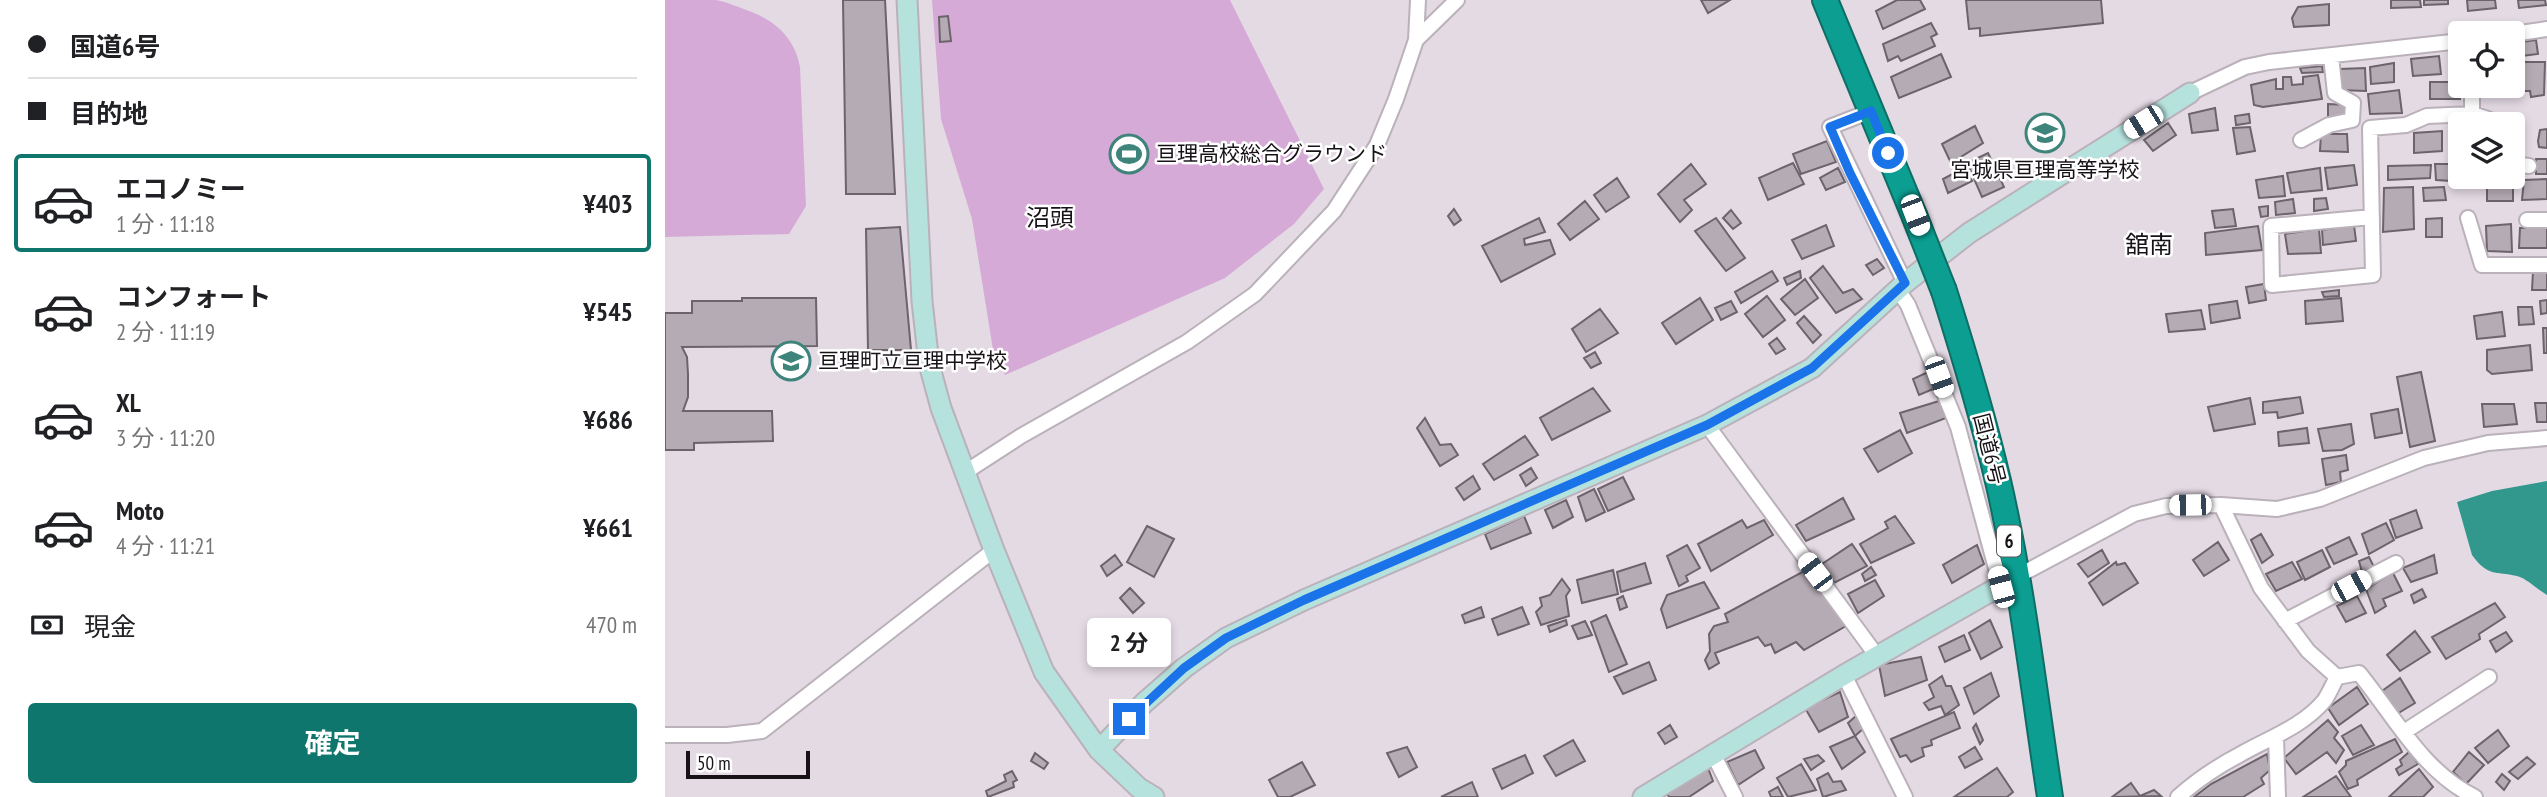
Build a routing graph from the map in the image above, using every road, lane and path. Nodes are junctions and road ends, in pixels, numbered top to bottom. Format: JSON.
{"nodes":[{"id":1,"x":907,"y":0,"type":"edge"},
{"id":2,"x":1418,"y":0,"type":"edge"},
{"id":3,"x":1457,"y":0,"type":"edge"},
{"id":4,"x":1825,"y":0,"type":"edge"},
{"id":5,"x":2547,"y":29,"type":"edge"},
{"id":6,"x":2525,"y":32,"type":"edge"},
{"id":7,"x":1416,"y":40,"type":"junction"},
{"id":8,"x":2448,"y":42,"type":"edge"},
{"id":9,"x":2331,"y":56,"type":"junction"},
{"id":10,"x":2190,"y":93,"type":"joint"},
{"id":11,"x":1871,"y":111,"type":"junction"},
{"id":12,"x":2448,"y":115,"type":"edge"},
{"id":13,"x":2301,"y":140,"type":"dead end"},
{"id":14,"x":2525,"y":166,"type":"edge"},
{"id":15,"x":2529,"y":166,"type":"dead end"},
{"id":16,"x":2372,"y":217,"type":"junction"},
{"id":17,"x":2468,"y":218,"type":"dead end"},
{"id":18,"x":2527,"y":219,"type":"dead end"},
{"id":19,"x":2547,"y":220,"type":"edge"},
{"id":20,"x":2547,"y":265,"type":"edge"},
{"id":21,"x":1901,"y":286,"type":"junction"},
{"id":22,"x":1707,"y":425,"type":"junction"},
{"id":23,"x":2547,"y":438,"type":"edge"},
{"id":24,"x":964,"y":473,"type":"junction"},
{"id":25,"x":2221,"y":505,"type":"junction"},
{"id":26,"x":994,"y":550,"type":"junction"},
{"id":27,"x":2396,"y":563,"type":"dead end"},
{"id":28,"x":2008,"y":582,"type":"junction"},
{"id":29,"x":2284,"y":621,"type":"junction"},
{"id":30,"x":1878,"y":656,"type":"junction"},
{"id":31,"x":1845,"y":675,"type":"junction"},
{"id":32,"x":2337,"y":677,"type":"junction"},
{"id":33,"x":2489,"y":677,"type":"dead end"},
{"id":34,"x":2404,"y":732,"type":"junction"},
{"id":35,"x":665,"y":735,"type":"edge"},
{"id":36,"x":2277,"y":737,"type":"junction"},
{"id":37,"x":1099,"y":750,"type":"junction"},
{"id":38,"x":1713,"y":754,"type":"junction"},
{"id":39,"x":1154,"y":797,"type":"edge"},
{"id":40,"x":1643,"y":797,"type":"edge"},
{"id":41,"x":1735,"y":797,"type":"edge"},
{"id":42,"x":1905,"y":797,"type":"edge"},
{"id":43,"x":2050,"y":797,"type":"edge"},
{"id":44,"x":2178,"y":797,"type":"edge"},
{"id":45,"x":2278,"y":797,"type":"edge"},
{"id":46,"x":2475,"y":797,"type":"edge"}],
"edges":[{"from":1,"to":24,"type":"street"},
{"from":2,"to":7,"type":"street"},
{"from":3,"to":7,"type":"street"},
{"from":4,"to":11,"type":"highway","name":"国道6号","number":"6"},
{"from":5,"to":6,"type":"street"},
{"from":7,"to":24,"type":"street"},
{"from":8,"to":9,"type":"street"},
{"from":9,"to":10,"type":"street"},
{"from":9,"to":13,"type":"street"},
{"from":10,"to":21,"type":"street"},
{"from":11,"to":21,"type":"street"},
{"from":11,"to":28,"type":"highway","name":"国道6号","number":"6","bridge":true},
{"from":12,"to":16,"type":"street"},
{"from":14,"to":15,"type":"street"},
{"from":16,"to":16,"type":"street"},
{"from":17,"to":20,"type":"street"},
{"from":18,"to":19,"type":"street"},
{"from":21,"to":22,"type":"street"},
{"from":21,"to":28,"type":"street"},
{"from":22,"to":30,"type":"street"},
{"from":22,"to":37,"type":"street"},
{"from":23,"to":25,"type":"street"},
{"from":24,"to":26,"type":"street"},
{"from":25,"to":28,"type":"street"},
{"from":25,"to":29,"type":"street"},
{"from":26,"to":35,"type":"street"},
{"from":26,"to":37,"type":"street"},
{"from":27,"to":29,"type":"street"},
{"from":28,"to":30,"type":"street"},
{"from":28,"to":43,"type":"highway","name":"国道6号","number":"6"},
{"from":29,"to":32,"type":"street"},
{"from":30,"to":31,"type":"street"},
{"from":31,"to":38,"type":"street"},
{"from":31,"to":42,"type":"street"},
{"from":32,"to":34,"type":"street"},
{"from":32,"to":36,"type":"street"},
{"from":33,"to":34,"type":"street"},
{"from":34,"to":46,"type":"street"},
{"from":36,"to":44,"type":"street"},
{"from":36,"to":45,"type":"street"},
{"from":37,"to":39,"type":"street"},
{"from":38,"to":40,"type":"street"},
{"from":38,"to":41,"type":"street"}]}
